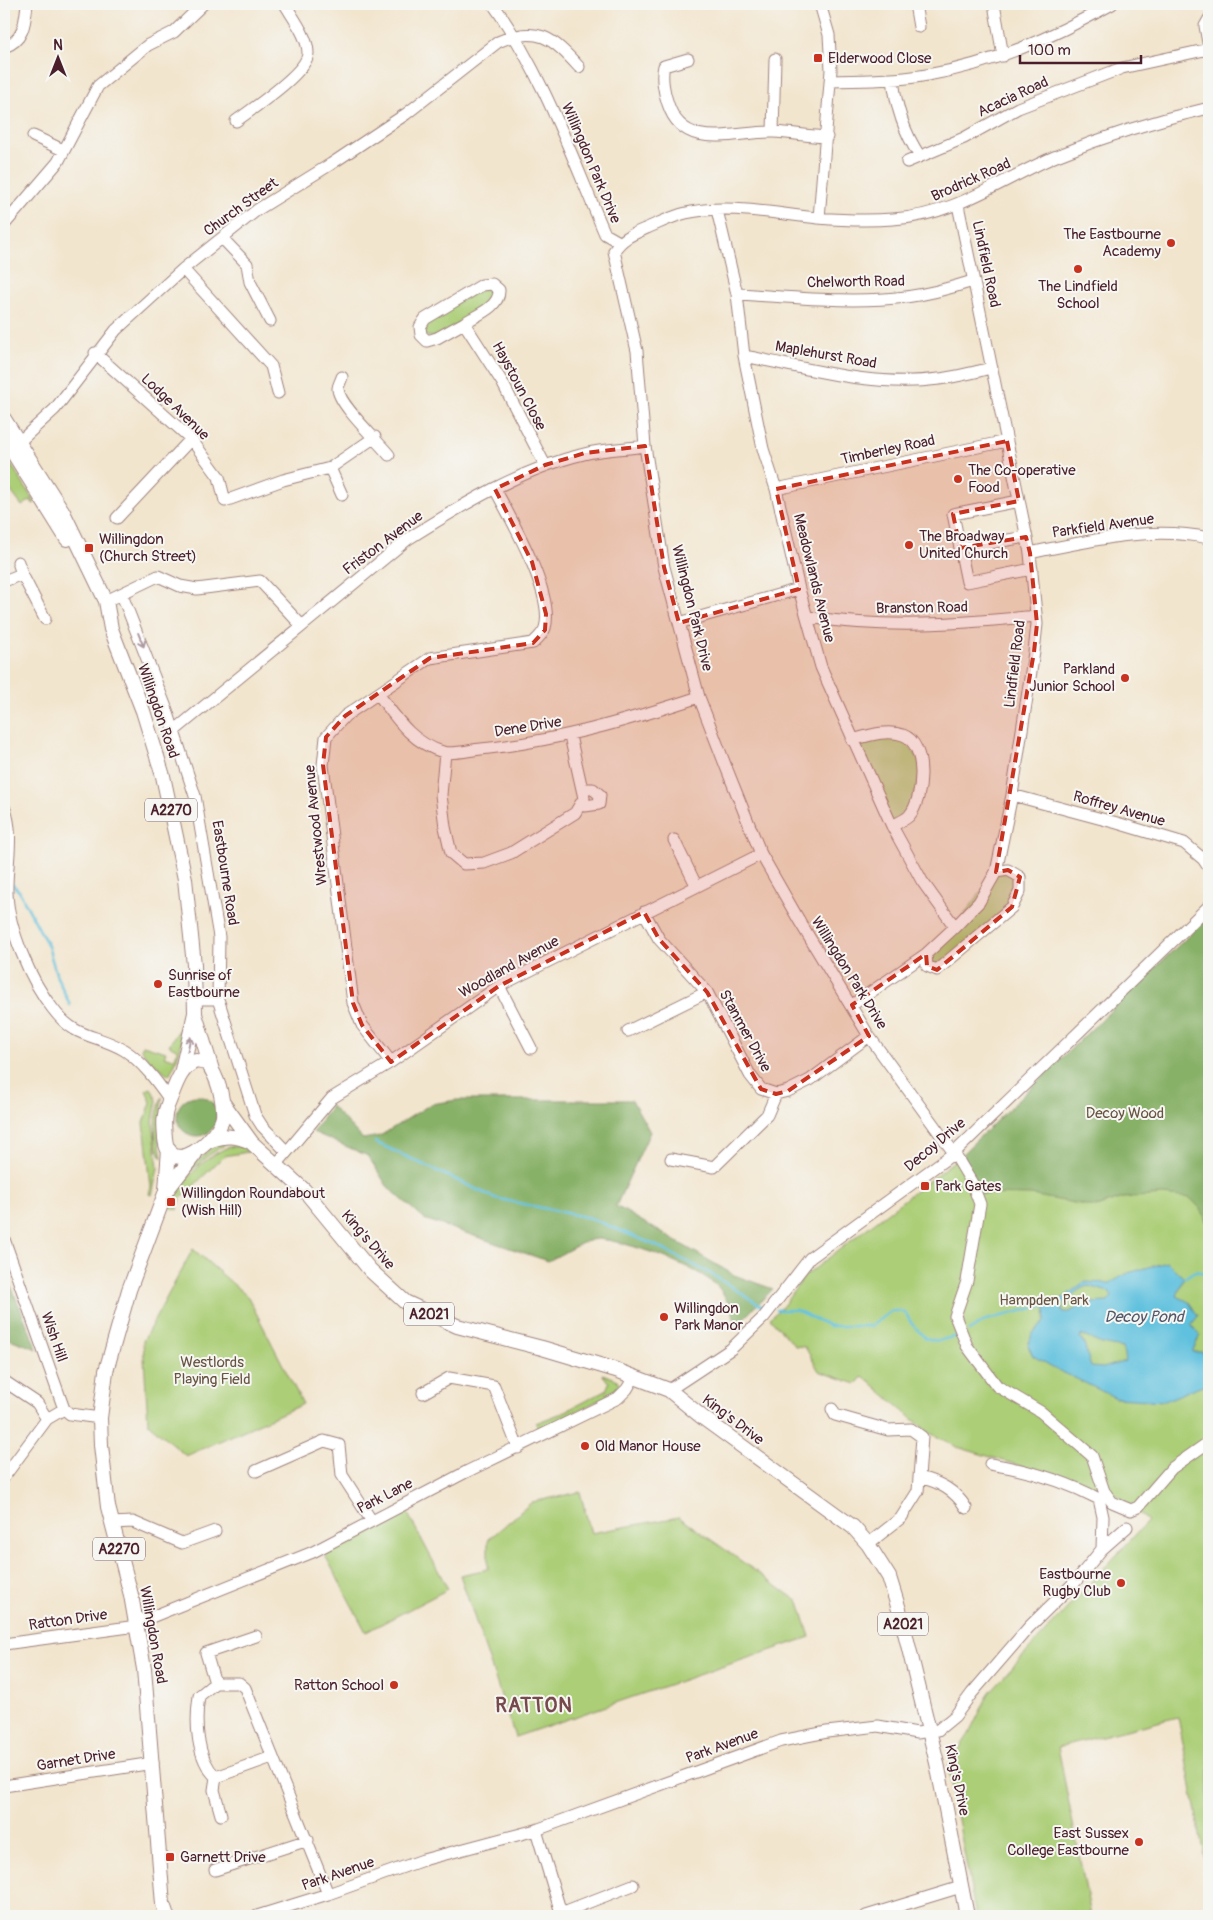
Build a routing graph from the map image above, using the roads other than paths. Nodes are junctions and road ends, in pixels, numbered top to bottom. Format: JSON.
{"nodes":[{"id":1,"x":27,"y":4,"type":"edge"},
{"id":2,"x":203,"y":4,"type":"edge"},
{"id":3,"x":285,"y":4,"type":"edge"},
{"id":4,"x":493,"y":4,"type":"edge"},
{"id":5,"x":820,"y":4,"type":"edge"},
{"id":6,"x":915,"y":4,"type":"edge"},
{"id":7,"x":994,"y":4,"type":"edge"},
{"id":8,"x":1109,"y":4,"type":"edge"},
{"id":9,"x":1209,"y":19,"type":"edge"},
{"id":10,"x":920,"y":28,"type":"dead end"},
{"id":11,"x":514,"y":34,"type":"junction"},
{"id":12,"x":4,"y":47,"type":"edge"},
{"id":13,"x":1209,"y":48,"type":"edge"},
{"id":14,"x":1003,"y":56,"type":"junction"},
{"id":15,"x":688,"y":59,"type":"dead end"},
{"id":16,"x":774,"y":59,"type":"dead end"},
{"id":17,"x":579,"y":67,"type":"dead end"},
{"id":18,"x":893,"y":79,"type":"junction"},
{"id":19,"x":831,"y":80,"type":"junction"},
{"id":20,"x":1209,"y":108,"type":"edge"},
{"id":21,"x":236,"y":121,"type":"dead end"},
{"id":22,"x":773,"y":132,"type":"junction"},
{"id":23,"x":33,"y":136,"type":"dead end"},
{"id":24,"x":827,"y":137,"type":"junction"},
{"id":25,"x":63,"y":150,"type":"junction"},
{"id":26,"x":920,"y":155,"type":"junction"},
{"id":27,"x":907,"y":162,"type":"dead end"},
{"id":28,"x":958,"y":205,"type":"junction"},
{"id":29,"x":717,"y":210,"type":"junction"},
{"id":30,"x":819,"y":218,"type":"junction"},
{"id":31,"x":4,"y":225,"type":"edge"},
{"id":32,"x":222,"y":238,"type":"junction"},
{"id":33,"x":620,"y":242,"type":"junction"},
{"id":34,"x":183,"y":269,"type":"junction"},
{"id":35,"x":973,"y":281,"type":"junction"},
{"id":36,"x":737,"y":294,"type":"junction"},
{"id":37,"x":270,"y":321,"type":"dead end"},
{"id":38,"x":464,"y":323,"type":"junction"},
{"id":39,"x":95,"y":353,"type":"junction"},
{"id":40,"x":744,"y":356,"type":"junction"},
{"id":41,"x":992,"y":368,"type":"junction"},
{"id":42,"x":325,"y":385,"type":"dead end"},
{"id":43,"x":278,"y":392,"type":"dead end"},
{"id":44,"x":4,"y":419,"type":"edge"},
{"id":45,"x":375,"y":437,"type":"junction"},
{"id":46,"x":191,"y":439,"type":"junction"},
{"id":47,"x":1007,"y":441,"type":"junction"},
{"id":48,"x":10,"y":446,"type":"edge"},
{"id":49,"x":645,"y":446,"type":"junction"},
{"id":50,"x":388,"y":455,"type":"dead end"},
{"id":51,"x":544,"y":465,"type":"junction"},
{"id":52,"x":330,"y":468,"type":"junction"},
{"id":53,"x":495,"y":489,"type":"junction"},
{"id":54,"x":776,"y":489,"type":"junction"},
{"id":55,"x":342,"y":495,"type":"dead end"},
{"id":56,"x":1019,"y":501,"type":"junction"},
{"id":57,"x":117,"y":518,"type":"dead end"},
{"id":58,"x":1026,"y":537,"type":"junction"},
{"id":59,"x":1209,"y":538,"type":"edge"},
{"id":60,"x":960,"y":548,"type":"junction"},
{"id":61,"x":1030,"y":553,"type":"junction"},
{"id":62,"x":18,"y":562,"type":"dead end"},
{"id":63,"x":1032,"y":569,"type":"junction"},
{"id":64,"x":22,"y":574,"type":"junction"},
{"id":65,"x":4,"y":581,"type":"edge"},
{"id":66,"x":799,"y":589,"type":"junction"},
{"id":67,"x":122,"y":595,"type":"junction"},
{"id":68,"x":106,"y":601,"type":"junction"},
{"id":69,"x":1036,"y":616,"type":"junction"},
{"id":70,"x":808,"y":617,"type":"junction"},
{"id":71,"x":45,"y":619,"type":"dead end"},
{"id":72,"x":678,"y":624,"type":"junction"},
{"id":73,"x":302,"y":626,"type":"junction"},
{"id":74,"x":111,"y":629,"type":"junction"},
{"id":75,"x":379,"y":695,"type":"junction"},
{"id":76,"x":700,"y":697,"type":"junction"},
{"id":77,"x":174,"y":731,"type":"junction"},
{"id":78,"x":570,"y":736,"type":"junction"},
{"id":79,"x":852,"y":740,"type":"junction"},
{"id":80,"x":444,"y":753,"type":"junction"},
{"id":81,"x":583,"y":789,"type":"junction"},
{"id":82,"x":1012,"y":795,"type":"junction"},
{"id":83,"x":582,"y":803,"type":"junction"},
{"id":84,"x":4,"y":807,"type":"edge"},
{"id":85,"x":892,"y":826,"type":"junction"},
{"id":86,"x":674,"y":840,"type":"dead end"},
{"id":87,"x":761,"y":854,"type":"junction"},
{"id":88,"x":1209,"y":868,"type":"edge"},
{"id":89,"x":996,"y":872,"type":"junction"},
{"id":90,"x":696,"y":886,"type":"junction"},
{"id":91,"x":1209,"y":906,"type":"edge"},
{"id":92,"x":644,"y":912,"type":"junction"},
{"id":93,"x":955,"y":927,"type":"junction"},
{"id":94,"x":926,"y":954,"type":"junction"},
{"id":95,"x":499,"y":986,"type":"junction"},
{"id":96,"x":707,"y":992,"type":"junction"},
{"id":97,"x":218,"y":999,"type":"junction"},
{"id":98,"x":852,"y":1005,"type":"junction"},
{"id":99,"x":195,"y":1006,"type":"junction"},
{"id":100,"x":628,"y":1031,"type":"dead end"},
{"id":101,"x":869,"y":1036,"type":"junction"},
{"id":102,"x":531,"y":1048,"type":"dead end"},
{"id":103,"x":391,"y":1062,"type":"junction"},
{"id":104,"x":213,"y":1071,"type":"junction"},
{"id":105,"x":179,"y":1078,"type":"junction"},
{"id":106,"x":154,"y":1080,"type":"junction"},
{"id":107,"x":776,"y":1094,"type":"junction"},
{"id":108,"x":170,"y":1100,"type":"junction"},
{"id":109,"x":223,"y":1103,"type":"junction"},
{"id":110,"x":208,"y":1141,"type":"junction"},
{"id":111,"x":252,"y":1143,"type":"junction"},
{"id":112,"x":169,"y":1149,"type":"junction"},
{"id":113,"x":287,"y":1152,"type":"junction"},
{"id":114,"x":954,"y":1153,"type":"junction"},
{"id":115,"x":195,"y":1154,"type":"junction"},
{"id":116,"x":671,"y":1159,"type":"dead end"},
{"id":117,"x":276,"y":1164,"type":"junction"},
{"id":118,"x":166,"y":1191,"type":"junction"},
{"id":119,"x":4,"y":1239,"type":"edge"},
{"id":120,"x":634,"y":1377,"type":"junction"},
{"id":121,"x":4,"y":1381,"type":"edge"},
{"id":122,"x":669,"y":1390,"type":"junction"},
{"id":123,"x":423,"y":1393,"type":"dead end"},
{"id":124,"x":64,"y":1409,"type":"junction"},
{"id":125,"x":832,"y":1410,"type":"dead end"},
{"id":126,"x":100,"y":1418,"type":"junction"},
{"id":127,"x":47,"y":1419,"type":"junction"},
{"id":128,"x":1209,"y":1442,"type":"edge"},
{"id":129,"x":518,"y":1448,"type":"junction"},
{"id":130,"x":990,"y":1464,"type":"dead end"},
{"id":131,"x":256,"y":1471,"type":"dead end"},
{"id":132,"x":4,"y":1477,"type":"edge"},
{"id":133,"x":919,"y":1478,"type":"junction"},
{"id":134,"x":966,"y":1508,"type":"dead end"},
{"id":135,"x":371,"y":1520,"type":"junction"},
{"id":136,"x":112,"y":1522,"type":"junction"},
{"id":137,"x":1126,"y":1527,"type":"dead end"},
{"id":138,"x":215,"y":1531,"type":"dead end"},
{"id":139,"x":868,"y":1544,"type":"junction"},
{"id":140,"x":1102,"y":1548,"type":"junction"},
{"id":141,"x":137,"y":1624,"type":"junction"},
{"id":142,"x":256,"y":1636,"type":"dead end"},
{"id":143,"x":4,"y":1644,"type":"edge"},
{"id":144,"x":215,"y":1683,"type":"junction"},
{"id":145,"x":930,"y":1733,"type":"junction"},
{"id":146,"x":272,"y":1757,"type":"junction"},
{"id":147,"x":153,"y":1763,"type":"junction"},
{"id":148,"x":216,"y":1777,"type":"junction"},
{"id":149,"x":4,"y":1786,"type":"edge"},
{"id":150,"x":221,"y":1815,"type":"dead end"},
{"id":151,"x":536,"y":1830,"type":"junction"},
{"id":152,"x":308,"y":1840,"type":"junction"},
{"id":153,"x":215,"y":1870,"type":"dead end"},
{"id":154,"x":633,"y":1885,"type":"dead end"},
{"id":155,"x":961,"y":1887,"type":"junction"},
{"id":156,"x":328,"y":1894,"type":"junction"},
{"id":157,"x":562,"y":1915,"type":"edge"},
{"id":158,"x":167,"y":1916,"type":"edge"},
{"id":159,"x":258,"y":1916,"type":"edge"},
{"id":160,"x":866,"y":1916,"type":"edge"},
{"id":161,"x":967,"y":1916,"type":"edge"}],
"edges":[{"from":1,"to":12,"type":"street"},
{"from":2,"to":25,"type":"street"},
{"from":3,"to":21,"type":"street"},
{"from":4,"to":11,"type":"street","name":"Willingdon Park Drive"},
{"from":5,"to":19,"type":"street"},
{"from":6,"to":10,"type":"street"},
{"from":7,"to":14,"type":"street"},
{"from":8,"to":14,"type":"street"},
{"from":9,"to":13,"type":"street"},
{"from":11,"to":17,"type":"street"},
{"from":11,"to":32,"type":"street","name":"Church Street"},
{"from":11,"to":33,"type":"street","name":"Willingdon Park Drive"},
{"from":13,"to":26,"type":"street","name":"Acacia Road"},
{"from":14,"to":18,"type":"street"},
{"from":15,"to":22,"type":"street"},
{"from":16,"to":22,"type":"street"},
{"from":18,"to":19,"type":"street"},
{"from":18,"to":26,"type":"street"},
{"from":19,"to":24,"type":"street"},
{"from":20,"to":28,"type":"street","name":"Brodrick Road"},
{"from":22,"to":24,"type":"street"},
{"from":23,"to":25,"type":"street"},
{"from":24,"to":30,"type":"street"},
{"from":25,"to":31,"type":"street"},
{"from":26,"to":27,"type":"street","name":"Acacia Road"},
{"from":28,"to":30,"type":"street","name":"Brodrick Road"},
{"from":28,"to":35,"type":"street","name":"Lindfield Road"},
{"from":29,"to":30,"type":"street","name":"Brodrick Road"},
{"from":29,"to":33,"type":"street","name":"Brodrick Road"},
{"from":29,"to":36,"type":"street","name":"Meadowlands Avenue"},
{"from":32,"to":34,"type":"street","name":"Church Street"},
{"from":32,"to":37,"type":"street"},
{"from":33,"to":49,"type":"street","name":"Willingdon Park Drive"},
{"from":34,"to":39,"type":"street","name":"Church Street"},
{"from":34,"to":43,"type":"street"},
{"from":35,"to":36,"type":"street","name":"Chelworth Road"},
{"from":35,"to":41,"type":"street","name":"Lindfield Road"},
{"from":36,"to":40,"type":"street","name":"Meadowlands Avenue"},
{"from":38,"to":38,"type":"street"},
{"from":38,"to":51,"type":"street","name":"Haystoun Close"},
{"from":39,"to":46,"type":"street","name":"Lodge Avenue"},
{"from":39,"to":48,"type":"street","name":"Church Street"},
{"from":40,"to":41,"type":"street","name":"Maplehurst Road"},
{"from":40,"to":54,"type":"street","name":"Meadowlands Avenue"},
{"from":41,"to":47,"type":"street","name":"Lindfield Road"},
{"from":42,"to":45,"type":"street"},
{"from":44,"to":48,"type":"main road","number":"A2270"},
{"from":45,"to":50,"type":"street"},
{"from":45,"to":52,"type":"street"},
{"from":46,"to":52,"type":"street","name":"Lodge Avenue"},
{"from":46,"to":57,"type":"street"},
{"from":47,"to":54,"type":"street","name":"Timberley Road"},
{"from":47,"to":56,"type":"street","name":"Lindfield Road"},
{"from":48,"to":68,"type":"main road","name":"Willingdon Road","number":"A2270"},
{"from":48,"to":74,"type":"main road","number":"A2270"},
{"from":49,"to":51,"type":"street","name":"Friston Avenue"},
{"from":49,"to":72,"type":"street","name":"Willingdon Park Drive"},
{"from":51,"to":53,"type":"street","name":"Friston Avenue"},
{"from":52,"to":55,"type":"street"},
{"from":53,"to":73,"type":"street","name":"Friston Avenue"},
{"from":53,"to":75,"type":"street","name":"Wrestwood Avenue"},
{"from":54,"to":66,"type":"street","name":"Meadowlands Avenue"},
{"from":56,"to":58,"type":"street","name":"Lindfield Road"},
{"from":56,"to":60,"type":"street"},
{"from":58,"to":60,"type":"street"},
{"from":58,"to":61,"type":"street","name":"Lindfield Road"},
{"from":59,"to":61,"type":"street","name":"Parkfield Avenue"},
{"from":60,"to":63,"type":"street"},
{"from":61,"to":63,"type":"street","name":"Lindfield Road"},
{"from":62,"to":64,"type":"street"},
{"from":63,"to":69,"type":"street","name":"Lindfield Road"},
{"from":64,"to":65,"type":"street"},
{"from":64,"to":71,"type":"street"},
{"from":66,"to":70,"type":"street","name":"Meadowlands Avenue"},
{"from":66,"to":72,"type":"street"},
{"from":67,"to":68,"type":"street"},
{"from":67,"to":73,"type":"street"},
{"from":67,"to":77,"type":"street","name":"Eastbourne Road","one_way":true},
{"from":68,"to":74,"type":"main road","name":"Willingdon Road","number":"A2270"},
{"from":69,"to":70,"type":"street","name":"Branston Road"},
{"from":69,"to":82,"type":"street","name":"Lindfield Road"},
{"from":70,"to":79,"type":"street","name":"Meadowlands Avenue"},
{"from":72,"to":76,"type":"street","name":"Willingdon Park Drive"},
{"from":73,"to":77,"type":"street","name":"Friston Avenue"},
{"from":74,"to":99,"type":"main road","name":"Willingdon Road","number":"A2270"},
{"from":75,"to":80,"type":"street"},
{"from":75,"to":103,"type":"street","name":"Wrestwood Avenue"},
{"from":76,"to":78,"type":"street","name":"Dene Drive"},
{"from":76,"to":87,"type":"street","name":"Willingdon Park Drive"},
{"from":77,"to":97,"type":"street","name":"Eastbourne Road"},
{"from":78,"to":80,"type":"street","name":"Dene Drive"},
{"from":78,"to":81,"type":"street"},
{"from":79,"to":85,"type":"street","name":"Meadowlands Avenue"},
{"from":79,"to":85,"type":"street"},
{"from":80,"to":83,"type":"street"},
{"from":81,"to":83,"type":"street"},
{"from":81,"to":83,"type":"street"},
{"from":82,"to":88,"type":"street","name":"Roffrey Avenue"},
{"from":82,"to":89,"type":"street","name":"Lindfield Road"},
{"from":84,"to":106,"type":"street"},
{"from":85,"to":93,"type":"street","name":"Meadowlands Avenue"},
{"from":86,"to":90,"type":"street"},
{"from":87,"to":90,"type":"street","name":"Woodland Avenue"},
{"from":87,"to":98,"type":"street","name":"Willingdon Park Drive"},
{"from":89,"to":93,"type":"street","name":"Lindfield Road"},
{"from":89,"to":94,"type":"street"},
{"from":90,"to":92,"type":"street","name":"Woodland Avenue"},
{"from":91,"to":114,"type":"street","name":"Decoy Drive"},
{"from":92,"to":95,"type":"street","name":"Woodland Avenue"},
{"from":92,"to":96,"type":"street","name":"Stanmer Drive"},
{"from":93,"to":94,"type":"street","name":"Lindfield Road"},
{"from":94,"to":98,"type":"street","name":"Lindfield Road"},
{"from":95,"to":102,"type":"street"},
{"from":95,"to":103,"type":"street","name":"Woodland Avenue"},
{"from":96,"to":100,"type":"street"},
{"from":96,"to":107,"type":"street","name":"Stanmer Drive"},
{"from":97,"to":99,"type":"street"},
{"from":97,"to":113,"type":"street","name":"Eastbourne Road"},
{"from":98,"to":101,"type":"street","name":"Willingdon Park Drive"},
{"from":99,"to":104,"type":"main road","name":"Willingdon Road","number":"A2270"},
{"from":105,"to":99,"type":"main road","name":"Willingdon Road","number":"A2270","one_way":true},
{"from":101,"to":107,"type":"street"},
{"from":101,"to":114,"type":"street","name":"Willingdon Park Drive"},
{"from":103,"to":113,"type":"street","name":"Woodland Avenue"},
{"from":104,"to":105,"type":"main road"},
{"from":104,"to":109,"type":"main road","name":"Willingdon Road"},
{"from":105,"to":106,"type":"street"},
{"from":105,"to":108,"type":"main road","name":"Willingdon Road"},
{"from":106,"to":108,"type":"street"},
{"from":107,"to":116,"type":"street"},
{"from":108,"to":112,"type":"main road","name":"Willingdon Road"},
{"from":109,"to":110,"type":"main road","name":"Willingdon Road"},
{"from":109,"to":111,"type":"main road","name":"King's Drive","number":"A2021"},
{"from":110,"to":111,"type":"main road","name":"King's Drive","number":"A2021"},
{"from":110,"to":115,"type":"main road","name":"Willingdon Road"},
{"from":111,"to":117,"type":"main road","name":"King's Drive","number":"A2021"},
{"from":112,"to":115,"type":"main road"},
{"from":112,"to":118,"type":"main road","name":"Willingdon Road","number":"A2270"},
{"from":113,"to":117,"type":"street","name":"Woodland Avenue"},
{"from":114,"to":122,"type":"street","name":"Decoy Drive"},
{"from":114,"to":128,"type":"street","name":"Willingdon Park Drive"},
{"from":115,"to":118,"type":"main road","name":"Willingdon Road","number":"A2270"},
{"from":117,"to":120,"type":"main road","name":"King's Drive","number":"A2021"},
{"from":118,"to":126,"type":"main road","name":"Willingdon Road","number":"A2270"},
{"from":119,"to":124,"type":"street","name":"Wish Hill"},
{"from":120,"to":122,"type":"main road","name":"King's Drive","number":"A2021"},
{"from":120,"to":129,"type":"street","name":"Park Lane"},
{"from":121,"to":127,"type":"street"},
{"from":122,"to":139,"type":"main road","name":"King's Drive","number":"A2021"},
{"from":123,"to":129,"type":"street"},
{"from":124,"to":126,"type":"street"},
{"from":124,"to":127,"type":"street"},
{"from":125,"to":133,"type":"street"},
{"from":126,"to":136,"type":"main road","name":"Willingdon Road","number":"A2270"},
{"from":127,"to":132,"type":"street"},
{"from":129,"to":135,"type":"street","name":"Park Lane"},
{"from":130,"to":140,"type":"street"},
{"from":131,"to":135,"type":"street"},
{"from":133,"to":134,"type":"street"},
{"from":133,"to":139,"type":"street"},
{"from":135,"to":141,"type":"street","name":"Park Lane"},
{"from":136,"to":138,"type":"street"},
{"from":136,"to":141,"type":"main road","name":"Willingdon Road","number":"A2270"},
{"from":137,"to":140,"type":"street"},
{"from":139,"to":145,"type":"main road","name":"King's Drive","number":"A2021"},
{"from":140,"to":145,"type":"street"},
{"from":141,"to":143,"type":"street","name":"Ratton Drive"},
{"from":141,"to":147,"type":"main road","name":"Willingdon Road","number":"A2270"},
{"from":142,"to":144,"type":"street"},
{"from":144,"to":146,"type":"street"},
{"from":144,"to":148,"type":"street"},
{"from":145,"to":151,"type":"street","name":"Park Avenue"},
{"from":145,"to":155,"type":"main road","name":"King's Drive","number":"A2021"},
{"from":146,"to":148,"type":"street"},
{"from":146,"to":152,"type":"street"},
{"from":147,"to":149,"type":"street","name":"Garnet Drive"},
{"from":147,"to":158,"type":"main road","name":"Willingdon Road","number":"A2270"},
{"from":148,"to":150,"type":"street"},
{"from":151,"to":156,"type":"street","name":"Park Avenue"},
{"from":151,"to":157,"type":"street"},
{"from":152,"to":153,"type":"street"},
{"from":152,"to":156,"type":"street"},
{"from":154,"to":157,"type":"street"},
{"from":155,"to":160,"type":"street"},
{"from":155,"to":161,"type":"main road","name":"King's Drive","number":"A2021"},
{"from":156,"to":159,"type":"street","name":"Park Avenue"}]}
